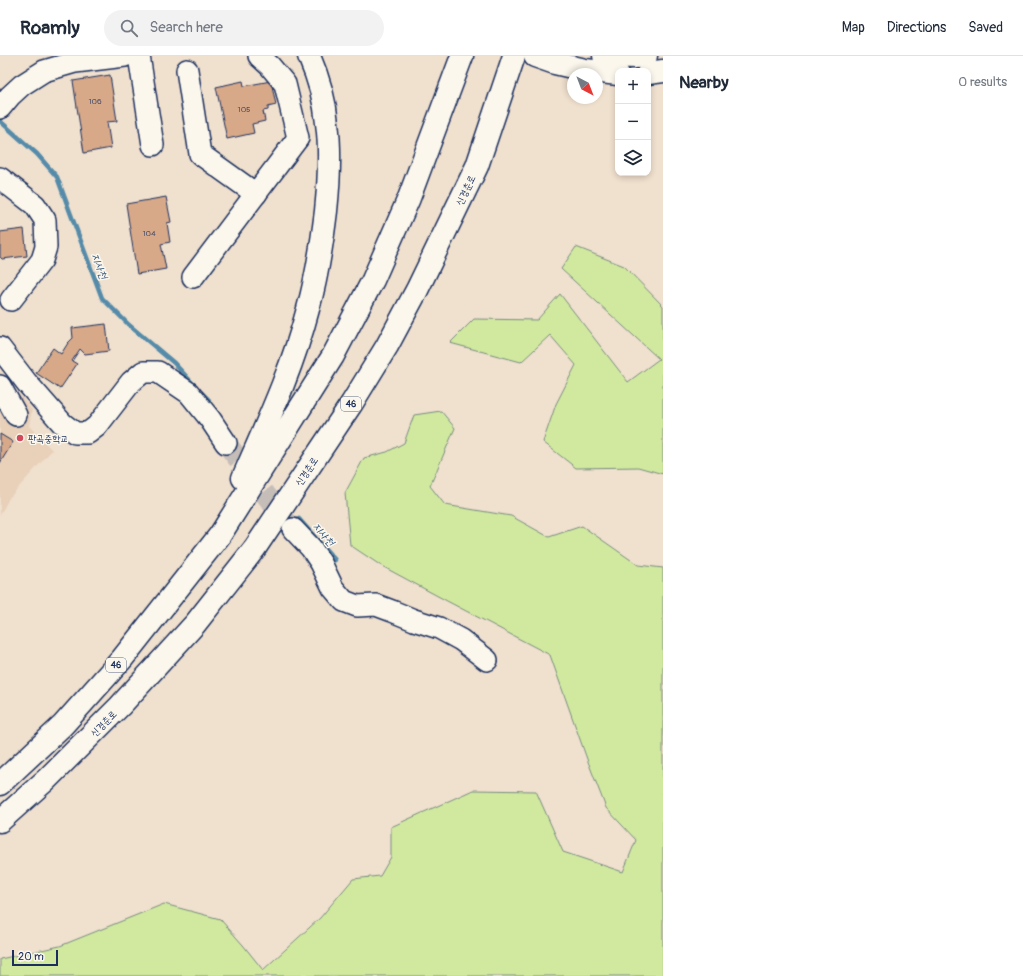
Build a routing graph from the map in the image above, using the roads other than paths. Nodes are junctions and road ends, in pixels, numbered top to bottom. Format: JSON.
{"nodes":[{"id":1,"x":125,"y":56,"type":"edge"},
{"id":2,"x":139,"y":56,"type":"edge"},
{"id":3,"x":259,"y":56,"type":"edge"},
{"id":4,"x":309,"y":56,"type":"edge"},
{"id":5,"x":462,"y":56,"type":"edge"},
{"id":6,"x":529,"y":56,"type":"edge"},
{"id":7,"x":536,"y":56,"type":"edge"},
{"id":8,"x":604,"y":56,"type":"edge"},
{"id":9,"x":646,"y":56,"type":"edge"},
{"id":10,"x":50,"y":62,"type":"edge"},
{"id":11,"x":514,"y":69,"type":"edge"},
{"id":12,"x":187,"y":70,"type":"dead end"},
{"id":13,"x":663,"y":71,"type":"edge"},
{"id":14,"x":651,"y":73,"type":"edge"},
{"id":15,"x":615,"y":74,"type":"edge"},
{"id":16,"x":5,"y":102,"type":"edge"},
{"id":17,"x":153,"y":145,"type":"dead end"},
{"id":18,"x":0,"y":178,"type":"edge"},
{"id":19,"x":256,"y":194,"type":"junction"},
{"id":20,"x":193,"y":277,"type":"dead end"},
{"id":21,"x":11,"y":300,"type":"dead end"},
{"id":22,"x":0,"y":348,"type":"edge"},
{"id":23,"x":0,"y":386,"type":"edge"},
{"id":24,"x":16,"y":415,"type":"dead end"},
{"id":25,"x":226,"y":443,"type":"tunnel mouth"},
{"id":26,"x":293,"y":529,"type":"tunnel mouth"},
{"id":27,"x":220,"y":535,"type":"junction"},
{"id":28,"x":487,"y":660,"type":"dead end"},
{"id":29,"x":0,"y":784,"type":"edge"},
{"id":30,"x":0,"y":821,"type":"edge"}],
"edges":[{"from":1,"to":10,"type":"lane"},
{"from":2,"to":17,"type":"lane"},
{"from":3,"to":19,"type":"lane"},
{"from":4,"to":27,"type":"highway","number":"46"},
{"from":5,"to":27,"type":"highway","number":"46"},
{"from":6,"to":11,"type":"highway","number":"46"},
{"from":7,"to":15,"type":"highway"},
{"from":8,"to":9,"type":"highway"},
{"from":10,"to":16,"type":"lane"},
{"from":11,"to":30,"type":"highway","name":"신경춘로","number":"46"},
{"from":12,"to":19,"type":"lane"},
{"from":13,"to":14,"type":"highway"},
{"from":18,"to":21,"type":"lane"},
{"from":19,"to":20,"type":"lane"},
{"from":22,"to":25,"type":"lane"},
{"from":23,"to":24,"type":"lane"},
{"from":26,"to":28,"type":"lane"},
{"from":27,"to":29,"type":"highway","number":"46"}]}
